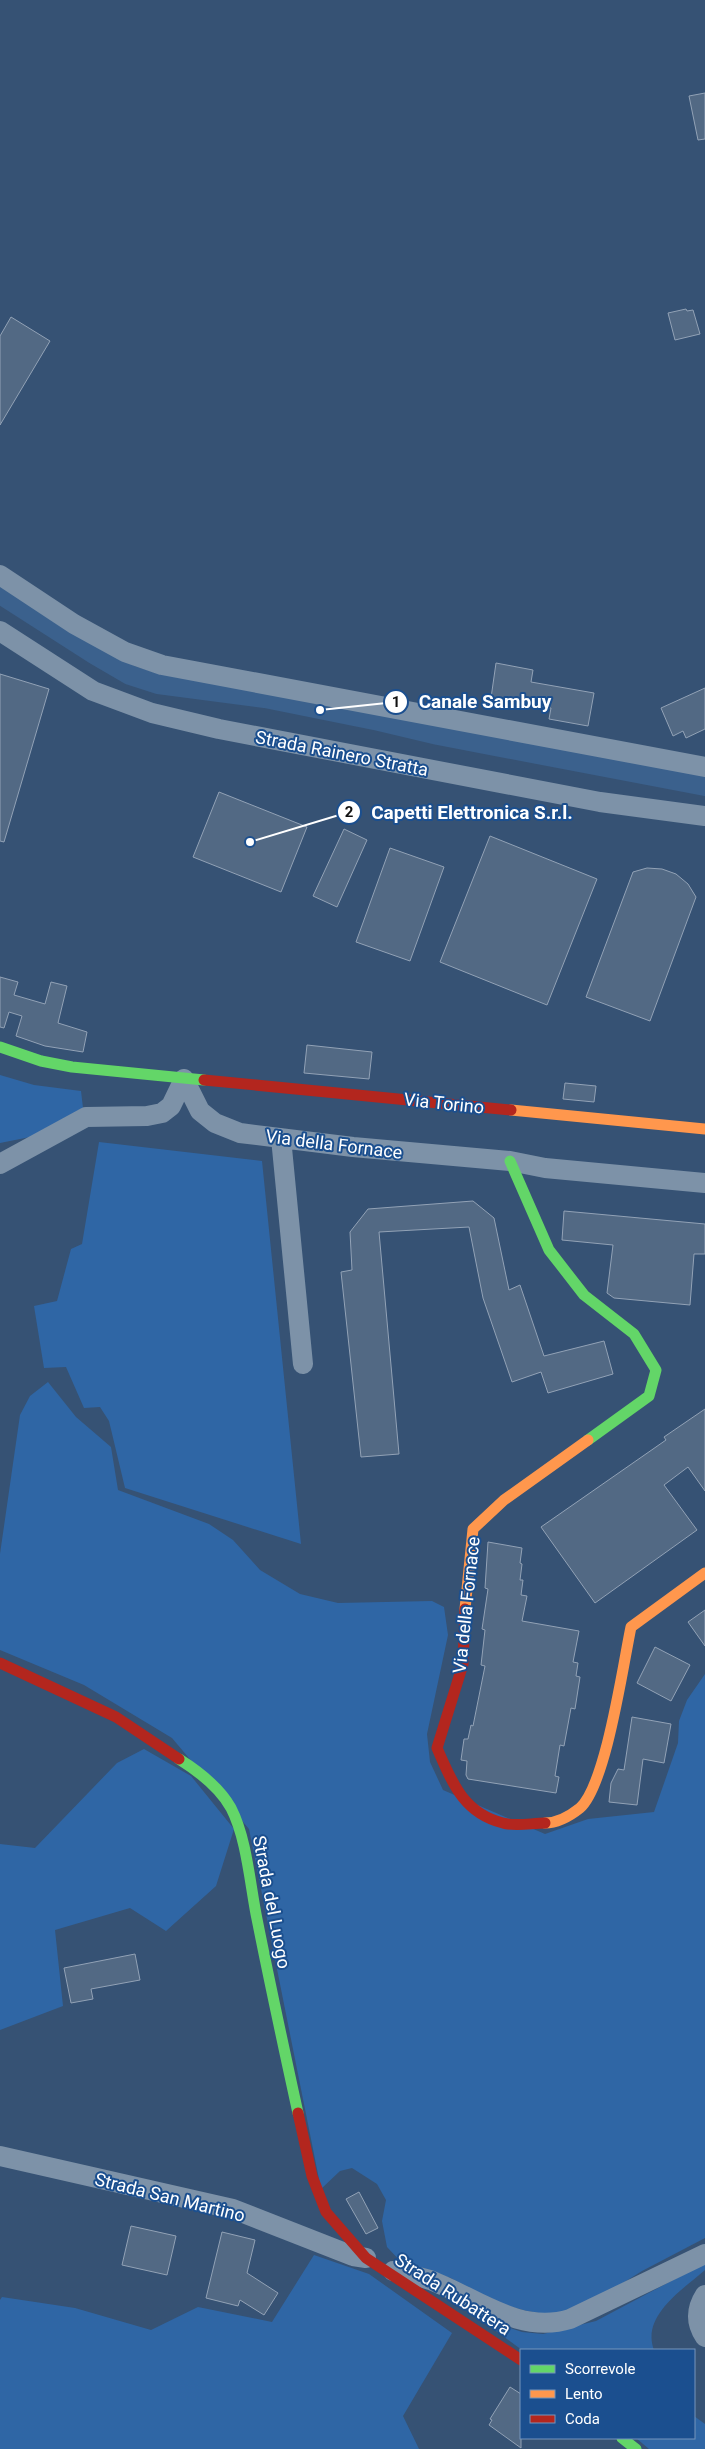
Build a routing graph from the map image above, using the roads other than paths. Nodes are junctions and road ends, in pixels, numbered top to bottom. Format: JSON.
{"nodes":[{"id":1,"x":0,"y":575,"type":"edge"},
{"id":2,"x":0,"y":631,"type":"edge"},
{"id":3,"x":705,"y":767,"type":"edge"},
{"id":4,"x":705,"y":816,"type":"edge"},
{"id":5,"x":0,"y":1048,"type":"edge"},
{"id":6,"x":184,"y":1079,"type":"junction"},
{"id":7,"x":705,"y":1129,"type":"edge"},
{"id":8,"x":281,"y":1138,"type":"junction"},
{"id":9,"x":510,"y":1161,"type":"junction"},
{"id":10,"x":0,"y":1164,"type":"edge"},
{"id":11,"x":705,"y":1183,"type":"edge"},
{"id":12,"x":303,"y":1364,"type":"dead end"},
{"id":13,"x":705,"y":1573,"type":"edge"},
{"id":14,"x":0,"y":1663,"type":"edge"},
{"id":15,"x":0,"y":2156,"type":"edge"},
{"id":16,"x":705,"y":2254,"type":"edge"},
{"id":17,"x":366,"y":2258,"type":"junction"},
{"id":18,"x":383,"y":2270,"type":"junction"},
{"id":19,"x":705,"y":2295,"type":"edge"},
{"id":20,"x":705,"y":2337,"type":"edge"},
{"id":21,"x":520,"y":2359,"type":"edge"},
{"id":22,"x":623,"y":2439,"type":"edge"},
{"id":23,"x":636,"y":2449,"type":"edge"}],
"edges":[{"from":1,"to":3,"type":"street"},
{"from":2,"to":4,"type":"street","name":"Strada Rainero Stratta"},
{"from":5,"to":6,"type":"street","name":"Via Torino"},
{"from":6,"to":7,"type":"street","name":"Via Torino"},
{"from":6,"to":8,"type":"street","name":"Via della Fornace"},
{"from":6,"to":10,"type":"street"},
{"from":8,"to":9,"type":"street","name":"Via della Fornace"},
{"from":8,"to":12,"type":"street"},
{"from":9,"to":11,"type":"street","name":"Via della Fornace"},
{"from":9,"to":13,"type":"street","name":"Via della Fornace"},
{"from":14,"to":17,"type":"street","name":"Strada del Luogo"},
{"from":15,"to":17,"type":"street","name":"Strada San Martino"},
{"from":16,"to":18,"type":"street"},
{"from":17,"to":18,"type":"street","name":"Strada Rubattera"},
{"from":18,"to":21,"type":"street","name":"Strada Rubattera"},
{"from":19,"to":20,"type":"street"},
{"from":22,"to":23,"type":"street"}]}
